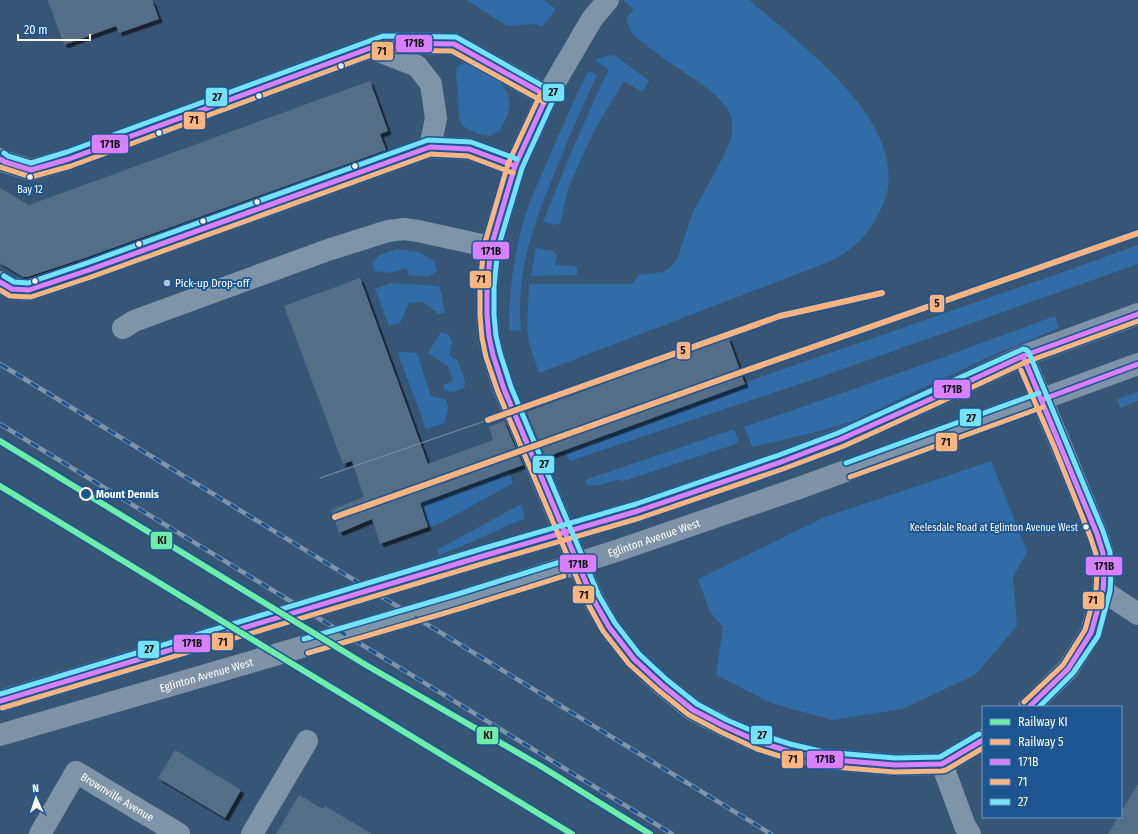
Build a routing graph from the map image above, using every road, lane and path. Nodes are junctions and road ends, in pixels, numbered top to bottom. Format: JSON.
{"nodes":[{"id":1,"x":608,"y":0,"type":"edge"},
{"id":2,"x":371,"y":48,"type":"junction"},
{"id":3,"x":547,"y":96,"type":"junction"},
{"id":4,"x":430,"y":147,"type":"junction"},
{"id":5,"x":0,"y":159,"type":"edge"},
{"id":6,"x":515,"y":166,"type":"junction"},
{"id":7,"x":491,"y":247,"type":"junction"},
{"id":8,"x":0,"y":282,"type":"edge"},
{"id":9,"x":1138,"y":314,"type":"edge"},
{"id":10,"x":123,"y":328,"type":"dead end"},
{"id":11,"x":1023,"y":356,"type":"junction"},
{"id":12,"x":1138,"y":364,"type":"edge"},
{"id":13,"x":1041,"y":400,"type":"junction"},
{"id":14,"x":1103,"y":591,"type":"junction"},
{"id":15,"x":1138,"y":614,"type":"edge"},
{"id":16,"x":0,"y":701,"type":"edge"},
{"id":17,"x":1030,"y":706,"type":"edge"},
{"id":18,"x":0,"y":735,"type":"edge"},
{"id":19,"x":307,"y":741,"type":"dead end"},
{"id":20,"x":982,"y":741,"type":"edge"},
{"id":21,"x":942,"y":764,"type":"junction"},
{"id":22,"x":40,"y":834,"type":"edge"},
{"id":23,"x":179,"y":834,"type":"edge"},
{"id":24,"x":252,"y":834,"type":"edge"},
{"id":25,"x":970,"y":834,"type":"edge"}],
"edges":[{"from":1,"to":3,"type":"street"},
{"from":2,"to":3,"type":"street"},
{"from":2,"to":4,"type":"street"},
{"from":2,"to":5,"type":"street"},
{"from":3,"to":6,"type":"street"},
{"from":4,"to":6,"type":"street"},
{"from":4,"to":8,"type":"street"},
{"from":6,"to":7,"type":"street"},
{"from":7,"to":10,"type":"street"},
{"from":7,"to":21,"type":"street","bridge":true},
{"from":9,"to":11,"type":"main road"},
{"from":11,"to":13,"type":"street"},
{"from":11,"to":16,"type":"main road"},
{"from":12,"to":13,"type":"main road","name":"Eglinton Avenue West"},
{"from":13,"to":14,"type":"street"},
{"from":13,"to":18,"type":"main road","name":"Eglinton Avenue West"},
{"from":14,"to":15,"type":"street"},
{"from":14,"to":17,"type":"street"},
{"from":19,"to":24,"type":"street"},
{"from":20,"to":21,"type":"street"},
{"from":21,"to":25,"type":"street"},
{"from":22,"to":23,"type":"street","name":"Brownville Avenue"}]}
